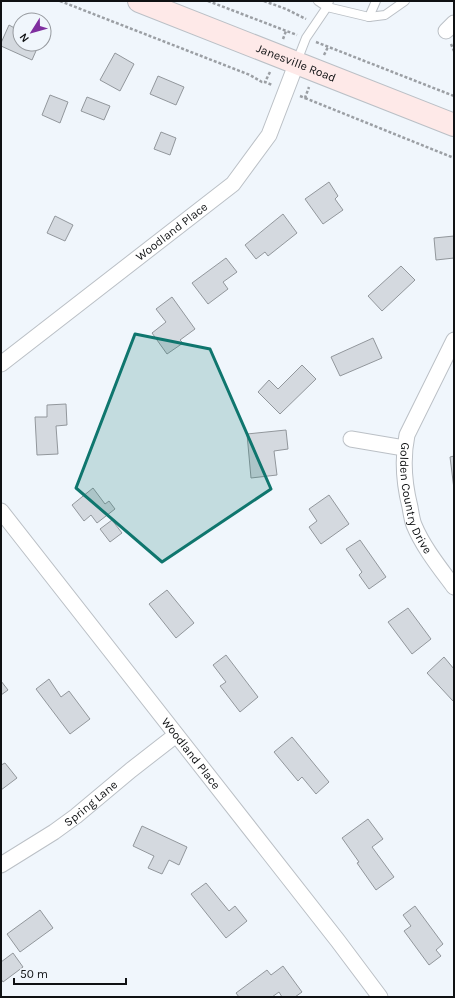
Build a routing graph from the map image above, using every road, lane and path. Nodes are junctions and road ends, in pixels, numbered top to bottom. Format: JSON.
{"nodes":[{"id":1,"x":60,"y":1,"type":"edge"},
{"id":2,"x":139,"y":1,"type":"edge"},
{"id":3,"x":264,"y":1,"type":"edge"},
{"id":4,"x":318,"y":1,"type":"edge"},
{"id":5,"x":376,"y":1,"type":"edge"},
{"id":6,"x":405,"y":1,"type":"edge"},
{"id":7,"x":328,"y":4,"type":"edge"},
{"id":8,"x":369,"y":17,"type":"junction"},
{"id":9,"x":315,"y":24,"type":"junction"},
{"id":10,"x":297,"y":62,"type":"junction"},
{"id":11,"x":409,"y":78,"type":"dead end"},
{"id":12,"x":265,"y":82,"type":"dead end"},
{"id":13,"x":454,"y":95,"type":"edge"},
{"id":14,"x":305,"y":98,"type":"dead end"},
{"id":15,"x":454,"y":125,"type":"edge"},
{"id":16,"x":454,"y":158,"type":"edge"},
{"id":17,"x":454,"y":340,"type":"edge"},
{"id":18,"x":1,"y":364,"type":"edge"},
{"id":19,"x":352,"y":439,"type":"dead end"},
{"id":20,"x":404,"y":448,"type":"junction"},
{"id":21,"x":1,"y":511,"type":"edge"},
{"id":22,"x":454,"y":587,"type":"edge"},
{"id":23,"x":176,"y":735,"type":"junction"},
{"id":24,"x":1,"y":865,"type":"edge"},
{"id":25,"x":380,"y":997,"type":"edge"}],
"edges":[{"from":1,"to":12,"type":"path"},
{"from":2,"to":10,"type":"main road","name":"Janesville Road"},
{"from":3,"to":9,"type":"path"},
{"from":4,"to":7,"type":"lane"},
{"from":5,"to":8,"type":"lane"},
{"from":6,"to":8,"type":"lane"},
{"from":7,"to":8,"type":"lane"},
{"from":7,"to":9,"type":"lane"},
{"from":9,"to":10,"type":"lane"},
{"from":10,"to":15,"type":"main road","name":"Janesville Road"},
{"from":10,"to":18,"type":"street","name":"Woodland Place"},
{"from":11,"to":13,"type":"path"},
{"from":14,"to":16,"type":"path"},
{"from":17,"to":20,"type":"street","name":"Golden Country Drive"},
{"from":19,"to":20,"type":"street"},
{"from":20,"to":22,"type":"street","name":"Golden Country Drive"},
{"from":21,"to":23,"type":"street","name":"Woodland Place"},
{"from":23,"to":24,"type":"street","name":"Spring Lane"},
{"from":23,"to":25,"type":"street","name":"Woodland Place"}]}
